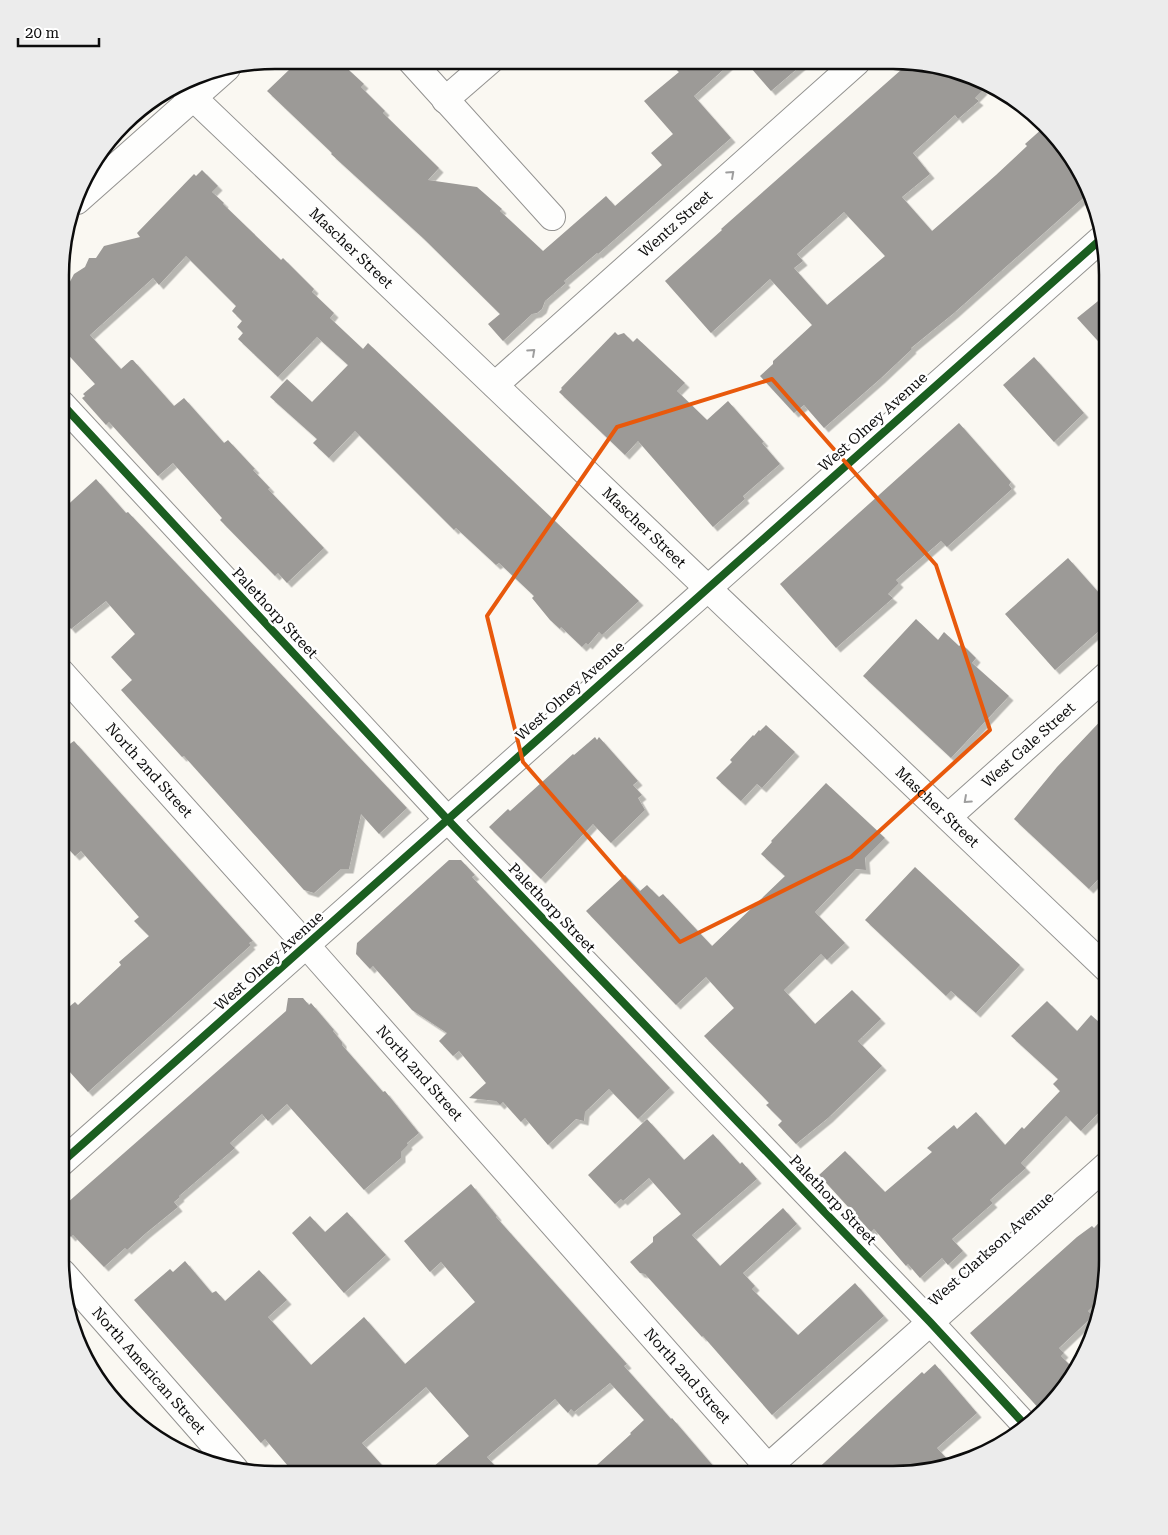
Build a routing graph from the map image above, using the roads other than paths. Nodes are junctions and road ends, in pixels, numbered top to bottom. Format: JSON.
{"nodes":[{"id":1,"x":418,"y":69,"type":"edge"},
{"id":2,"x":481,"y":69,"type":"edge"},
{"id":3,"x":849,"y":69,"type":"edge"},
{"id":4,"x":203,"y":82,"type":"edge"},
{"id":5,"x":187,"y":91,"type":"edge"},
{"id":6,"x":445,"y":100,"type":"junction"},
{"id":7,"x":86,"y":192,"type":"edge"},
{"id":8,"x":552,"y":217,"type":"dead end"},
{"id":9,"x":1096,"y":243,"type":"edge"},
{"id":10,"x":496,"y":385,"type":"junction"},
{"id":11,"x":69,"y":412,"type":"edge"},
{"id":12,"x":708,"y":587,"type":"junction"},
{"id":13,"x":69,"y":681,"type":"edge"},
{"id":14,"x":1099,"y":682,"type":"edge"},
{"id":15,"x":948,"y":817,"type":"junction"},
{"id":16,"x":447,"y":819,"type":"junction"},
{"id":17,"x":307,"y":946,"type":"junction"},
{"id":18,"x":1099,"y":961,"type":"edge"},
{"id":19,"x":69,"y":1156,"type":"edge"},
{"id":20,"x":1099,"y":1172,"type":"edge"},
{"id":21,"x":70,"y":1281,"type":"edge"},
{"id":22,"x":930,"y":1322,"type":"junction"},
{"id":23,"x":1022,"y":1421,"type":"edge"},
{"id":24,"x":227,"y":1460,"type":"edge"},
{"id":25,"x":762,"y":1466,"type":"edge"},
{"id":26,"x":774,"y":1466,"type":"edge"}],
"edges":[{"from":1,"to":6,"type":"street"},
{"from":2,"to":6,"type":"street"},
{"from":10,"to":3,"type":"street","name":"Wentz Street","one_way":true},
{"from":4,"to":5,"type":"street"},
{"from":5,"to":7,"type":"street"},
{"from":5,"to":10,"type":"street","name":"Mascher Street"},
{"from":6,"to":8,"type":"street"},
{"from":9,"to":12,"type":"street","name":"West Olney Avenue"},
{"from":10,"to":12,"type":"street","name":"Mascher Street"},
{"from":11,"to":16,"type":"street","name":"Palethorp Street"},
{"from":12,"to":15,"type":"street","name":"Mascher Street"},
{"from":12,"to":16,"type":"street","name":"West Olney Avenue"},
{"from":13,"to":17,"type":"street","name":"North 2nd Street"},
{"from":14,"to":15,"type":"street","name":"West Gale Street","one_way":true},
{"from":15,"to":18,"type":"street","name":"Mascher Street"},
{"from":16,"to":17,"type":"street","name":"West Olney Avenue"},
{"from":16,"to":22,"type":"street","name":"Palethorp Street"},
{"from":17,"to":19,"type":"street","name":"West Olney Avenue"},
{"from":17,"to":25,"type":"street","name":"North 2nd Street"},
{"from":20,"to":22,"type":"street","name":"West Clarkson Avenue"},
{"from":21,"to":24,"type":"street","name":"North American Street"},
{"from":22,"to":23,"type":"street","name":"Palethorp Street"},
{"from":22,"to":26,"type":"street","name":"West Clarkson Avenue"}]}
